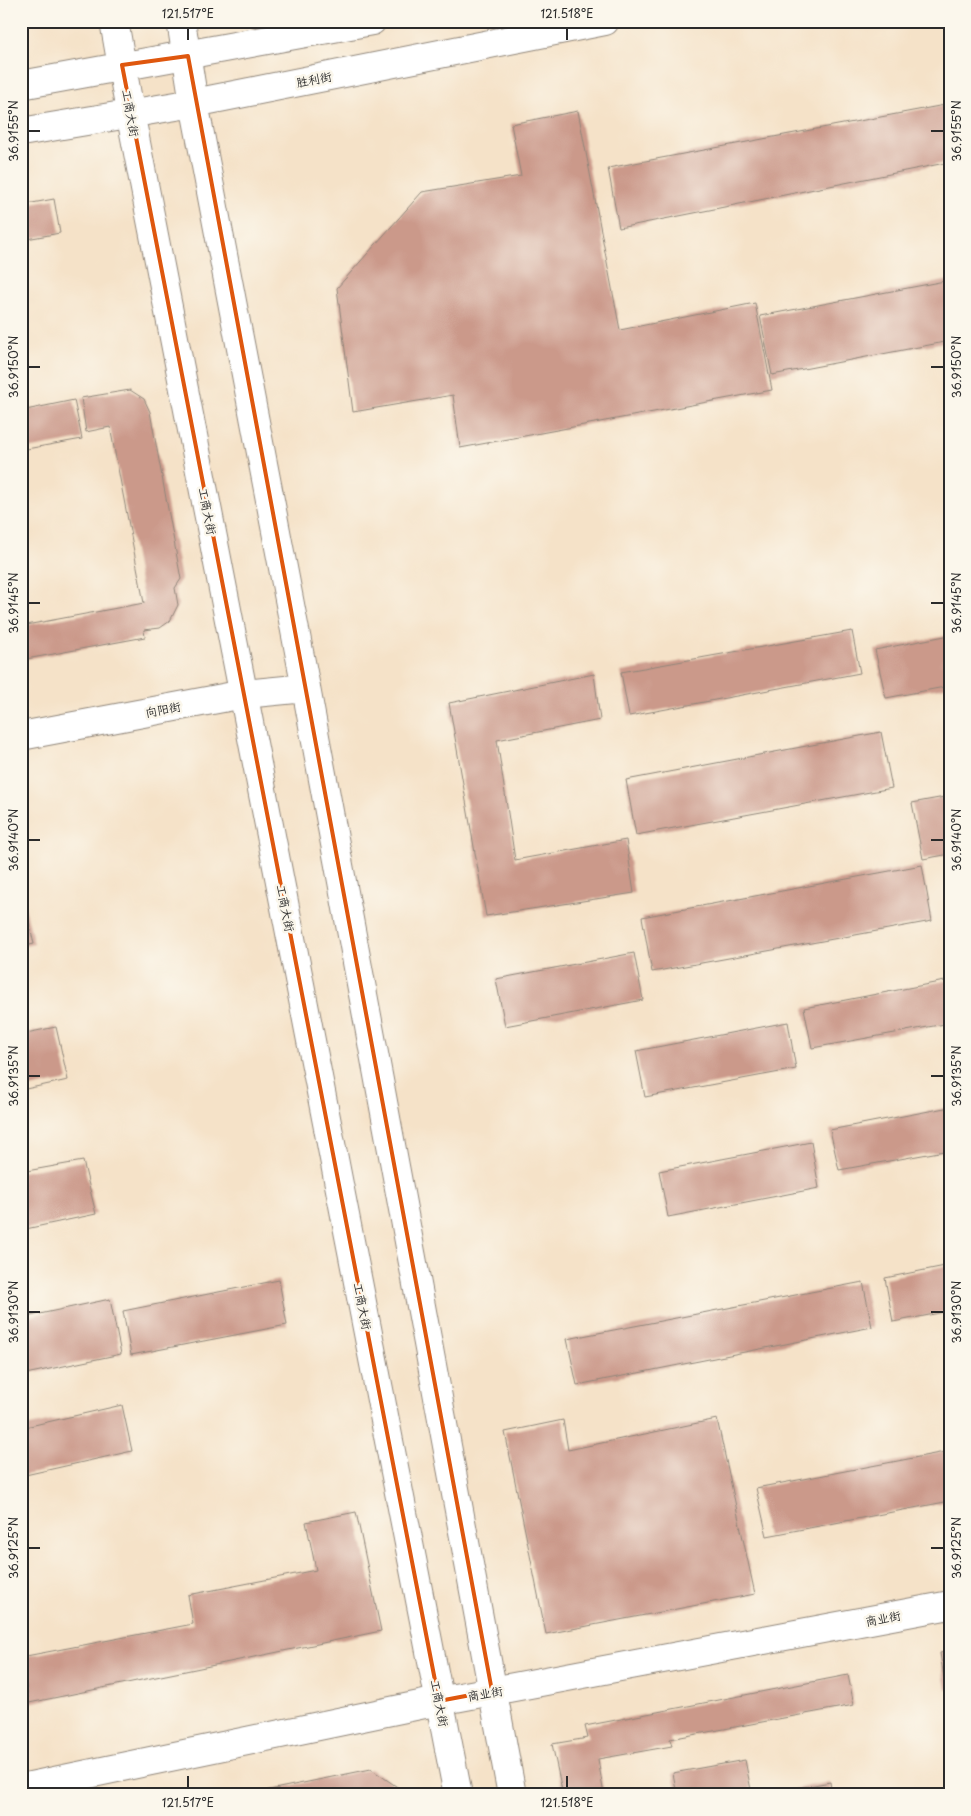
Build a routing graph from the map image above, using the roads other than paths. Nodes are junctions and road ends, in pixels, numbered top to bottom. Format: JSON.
{"nodes":[{"id":1,"x":114,"y":21,"type":"edge"},
{"id":2,"x":181,"y":21,"type":"edge"},
{"id":3,"x":372,"y":21,"type":"edge"},
{"id":4,"x":605,"y":21,"type":"edge"},
{"id":5,"x":188,"y":56,"type":"junction"},
{"id":6,"x":122,"y":66,"type":"junction"},
{"id":7,"x":21,"y":85,"type":"edge"},
{"id":8,"x":194,"y":103,"type":"junction"},
{"id":9,"x":130,"y":112,"type":"junction"},
{"id":10,"x":21,"y":132,"type":"edge"},
{"id":11,"x":306,"y":688,"type":"junction"},
{"id":12,"x":244,"y":694,"type":"junction"},
{"id":13,"x":21,"y":736,"type":"edge"},
{"id":14,"x":950,"y":1606,"type":"edge"},
{"id":15,"x":492,"y":1691,"type":"junction"},
{"id":16,"x":439,"y":1701,"type":"junction"},
{"id":17,"x":21,"y":1788,"type":"edge"},
{"id":18,"x":458,"y":1795,"type":"edge"},
{"id":19,"x":512,"y":1795,"type":"edge"}],
"edges":[{"from":1,"to":6,"type":"main road","name":"工商大街"},
{"from":2,"to":5,"type":"main road"},
{"from":3,"to":5,"type":"main road"},
{"from":4,"to":8,"type":"main road","name":"胜利街"},
{"from":5,"to":6,"type":"main road"},
{"from":5,"to":8,"type":"main road"},
{"from":6,"to":7,"type":"main road"},
{"from":6,"to":9,"type":"main road","name":"工商大街"},
{"from":8,"to":9,"type":"main road","name":"胜利街"},
{"from":8,"to":11,"type":"main road"},
{"from":9,"to":10,"type":"main road","name":"胜利街"},
{"from":9,"to":12,"type":"main road","name":"工商大街"},
{"from":11,"to":12,"type":"main road","name":"向阳街"},
{"from":11,"to":15,"type":"main road"},
{"from":12,"to":13,"type":"main road","name":"向阳街"},
{"from":12,"to":16,"type":"main road","name":"工商大街"},
{"from":14,"to":15,"type":"main road","name":"商业街"},
{"from":15,"to":16,"type":"main road","name":"商业街"},
{"from":15,"to":19,"type":"main road"},
{"from":16,"to":17,"type":"main road","name":"商业街"},
{"from":16,"to":18,"type":"main road","name":"工商大街"}]}
